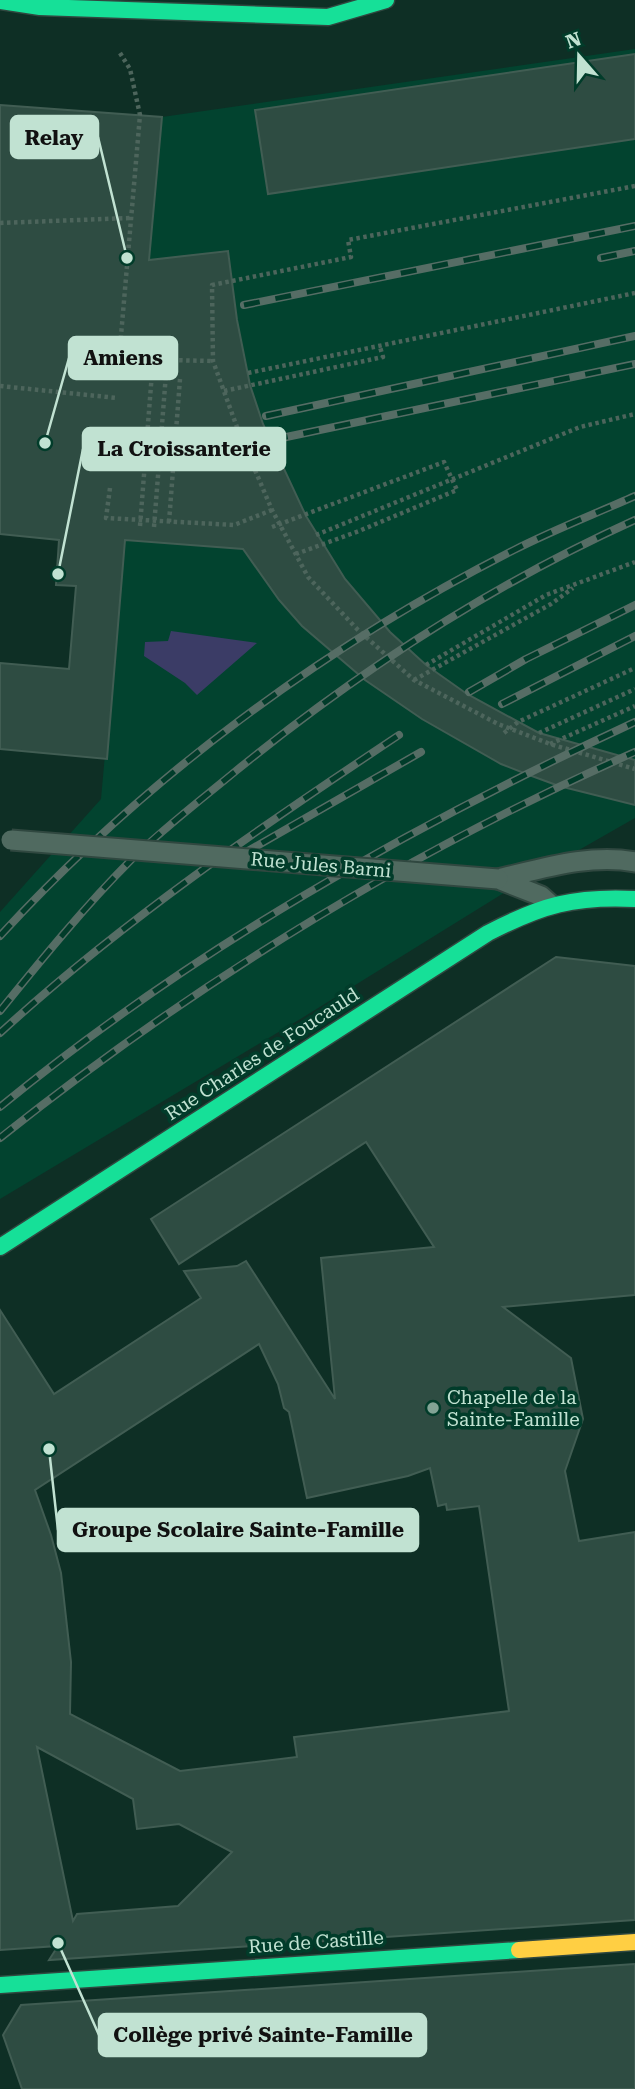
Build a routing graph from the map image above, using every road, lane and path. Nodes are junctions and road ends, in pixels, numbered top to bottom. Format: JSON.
{"nodes":[{"id":1,"x":386,"y":0,"type":"edge"},
{"id":2,"x":3,"y":1,"type":"edge"},
{"id":3,"x":91,"y":8,"type":"junction"},
{"id":4,"x":635,"y":186,"type":"edge"},
{"id":5,"x":130,"y":218,"type":"junction"},
{"id":6,"x":0,"y":223,"type":"edge"},
{"id":7,"x":635,"y":293,"type":"edge"},
{"id":8,"x":380,"y":347,"type":"junction"},
{"id":9,"x":153,"y":360,"type":"junction"},
{"id":10,"x":167,"y":361,"type":"junction"},
{"id":11,"x":213,"y":361,"type":"junction"},
{"id":12,"x":248,"y":373,"type":"dead end"},
{"id":13,"x":180,"y":379,"type":"dead end"},
{"id":14,"x":0,"y":386,"type":"edge"},
{"id":15,"x":224,"y":391,"type":"junction"},
{"id":16,"x":117,"y":398,"type":"dead end"},
{"id":17,"x":635,"y":414,"type":"edge"},
{"id":18,"x":452,"y":479,"type":"junction"},
{"id":19,"x":110,"y":488,"type":"dead end"},
{"id":20,"x":272,"y":510,"type":"junction"},
{"id":21,"x":169,"y":523,"type":"junction"},
{"id":22,"x":140,"y":526,"type":"dead end"},
{"id":23,"x":154,"y":527,"type":"dead end"},
{"id":24,"x":272,"y":527,"type":"dead end"},
{"id":25,"x":316,"y":535,"type":"dead end"},
{"id":26,"x":296,"y":554,"type":"junction"},
{"id":27,"x":635,"y":562,"type":"edge"},
{"id":28,"x":579,"y":583,"type":"junction"},
{"id":29,"x":426,"y":666,"type":"dead end"},
{"id":30,"x":635,"y":668,"type":"edge"},
{"id":31,"x":414,"y":680,"type":"junction"},
{"id":32,"x":635,"y":689,"type":"edge"},
{"id":33,"x":635,"y":706,"type":"edge"},
{"id":34,"x":503,"y":733,"type":"dead end"},
{"id":35,"x":539,"y":733,"type":"dead end"},
{"id":36,"x":550,"y":744,"type":"junction"},
{"id":37,"x":635,"y":769,"type":"edge"},
{"id":38,"x":6,"y":838,"type":"edge"},
{"id":39,"x":635,"y":862,"type":"edge"},
{"id":40,"x":498,"y":879,"type":"junction"},
{"id":41,"x":635,"y":899,"type":"edge"},
{"id":42,"x":550,"y":904,"type":"junction"},
{"id":43,"x":0,"y":1247,"type":"edge"},
{"id":44,"x":635,"y":1941,"type":"edge"},
{"id":45,"x":0,"y":1985,"type":"edge"}],
"edges":[{"from":1,"to":3,"type":"street"},
{"from":2,"to":3,"type":"street"},
{"from":3,"to":5,"type":"path"},
{"from":4,"to":11,"type":"path"},
{"from":5,"to":6,"type":"path"},
{"from":5,"to":9,"type":"path"},
{"from":7,"to":8,"type":"path"},
{"from":8,"to":12,"type":"path"},
{"from":8,"to":15,"type":"path"},
{"from":9,"to":10,"type":"path"},
{"from":9,"to":22,"type":"path"},
{"from":10,"to":11,"type":"path"},
{"from":10,"to":23,"type":"path"},
{"from":11,"to":15,"type":"path"},
{"from":13,"to":21,"type":"path"},
{"from":14,"to":16,"type":"path"},
{"from":15,"to":20,"type":"path"},
{"from":17,"to":18,"type":"path"},
{"from":18,"to":24,"type":"path"},
{"from":18,"to":25,"type":"path"},
{"from":18,"to":26,"type":"path"},
{"from":19,"to":21,"type":"path"},
{"from":20,"to":21,"type":"path"},
{"from":20,"to":26,"type":"path"},
{"from":26,"to":31,"type":"path"},
{"from":27,"to":28,"type":"path"},
{"from":28,"to":29,"type":"path"},
{"from":28,"to":31,"type":"path"},
{"from":30,"to":34,"type":"path"},
{"from":31,"to":36,"type":"path"},
{"from":32,"to":35,"type":"path"},
{"from":33,"to":36,"type":"path"},
{"from":36,"to":37,"type":"path"},
{"from":38,"to":40,"type":"lane","name":"Rue Jules Barni","bridge":true},
{"from":39,"to":40,"type":"lane"},
{"from":40,"to":42,"type":"lane","name":"Rue Jules Barni"},
{"from":41,"to":42,"type":"street"},
{"from":42,"to":43,"type":"street","name":"Rue Charles de Foucauld"},
{"from":44,"to":45,"type":"street","name":"Rue de Castille"}]}
